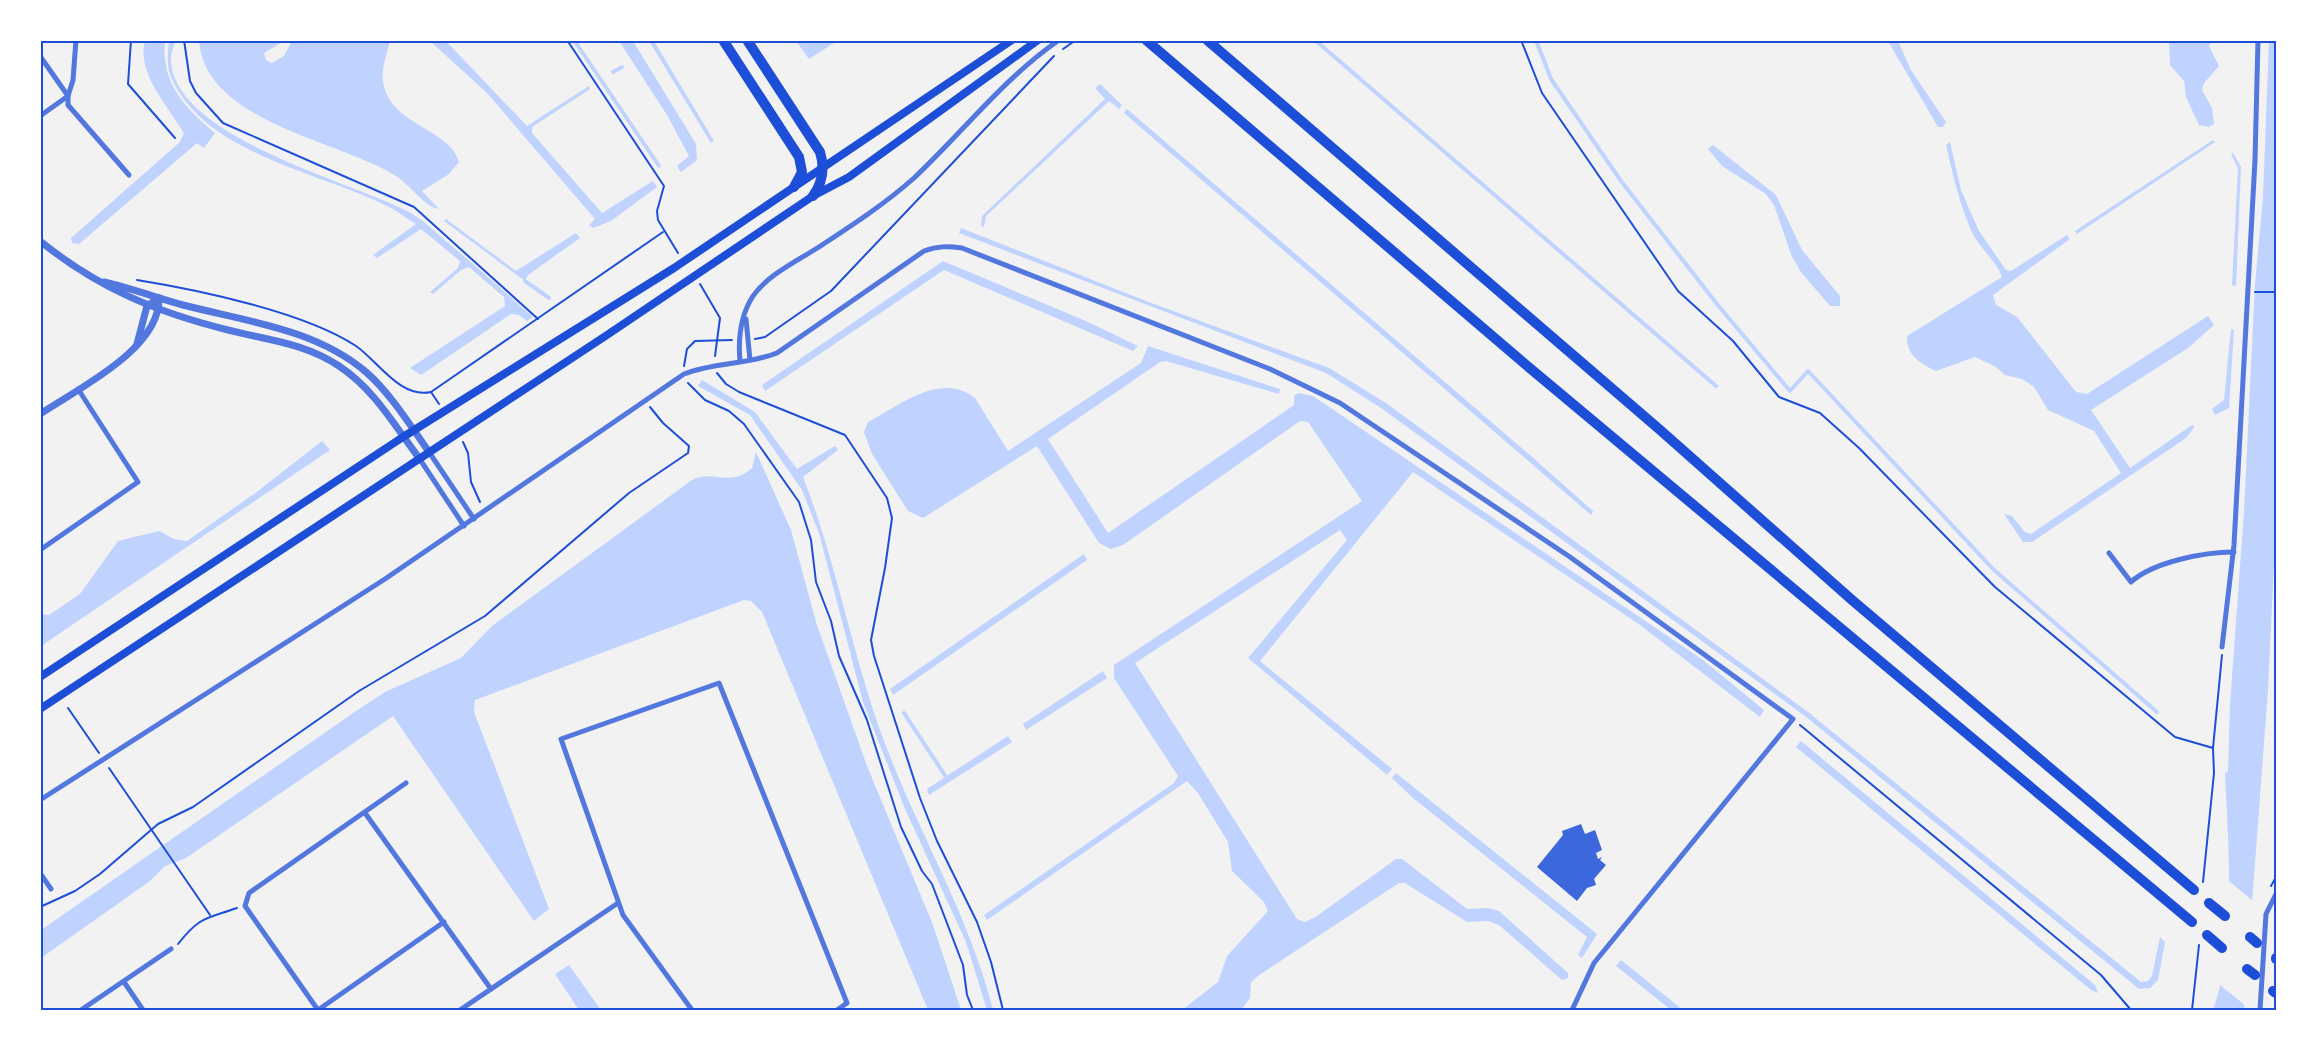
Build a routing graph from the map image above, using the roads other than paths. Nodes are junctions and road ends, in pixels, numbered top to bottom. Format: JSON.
{"nodes":[{"id":1,"x":76,"y":40,"type":"edge"},
{"id":2,"x":723,"y":40,"type":"edge"},
{"id":3,"x":747,"y":40,"type":"edge"},
{"id":4,"x":1012,"y":40,"type":"edge"},
{"id":5,"x":1038,"y":40,"type":"edge"},
{"id":6,"x":1059,"y":40,"type":"edge"},
{"id":7,"x":1146,"y":40,"type":"edge"},
{"id":8,"x":1208,"y":40,"type":"edge"},
{"id":9,"x":2258,"y":40,"type":"edge"},
{"id":10,"x":40,"y":56,"type":"edge"},
{"id":11,"x":68,"y":96,"type":"junction"},
{"id":12,"x":40,"y":116,"type":"edge"},
{"id":13,"x":823,"y":167,"type":"junction"},
{"id":14,"x":129,"y":176,"type":"dead end"},
{"id":15,"x":794,"y":187,"type":"junction"},
{"id":16,"x":813,"y":196,"type":"junction"},
{"id":17,"x":41,"y":242,"type":"edge"},
{"id":18,"x":102,"y":282,"type":"junction"},
{"id":19,"x":159,"y":298,"type":"junction"},
{"id":20,"x":147,"y":306,"type":"junction"},
{"id":21,"x":159,"y":311,"type":"junction"},
{"id":22,"x":746,"y":311,"type":"junction"},
{"id":23,"x":137,"y":344,"type":"junction"},
{"id":24,"x":750,"y":360,"type":"junction"},
{"id":25,"x":740,"y":361,"type":"junction"},
{"id":26,"x":78,"y":389,"type":"junction"},
{"id":27,"x":40,"y":414,"type":"edge"},
{"id":28,"x":414,"y":430,"type":"junction"},
{"id":29,"x":403,"y":437,"type":"junction"},
{"id":30,"x":429,"y":452,"type":"junction"},
{"id":31,"x":419,"y":458,"type":"junction"},
{"id":32,"x":474,"y":519,"type":"junction"},
{"id":33,"x":464,"y":526,"type":"junction"},
{"id":34,"x":40,"y":550,"type":"edge"},
{"id":35,"x":2234,"y":552,"type":"junction"},
{"id":36,"x":2109,"y":553,"type":"dead end"},
{"id":37,"x":2222,"y":647,"type":"road end"},
{"id":38,"x":40,"y":677,"type":"edge"},
{"id":39,"x":40,"y":709,"type":"edge"},
{"id":40,"x":406,"y":783,"type":"dead end"},
{"id":41,"x":40,"y":800,"type":"edge"},
{"id":42,"x":365,"y":813,"type":"junction"},
{"id":43,"x":40,"y":873,"type":"edge"},
{"id":44,"x":51,"y":889,"type":"dead end"},
{"id":45,"x":2194,"y":890,"type":"dead end"},
{"id":46,"x":2277,"y":894,"type":"edge"},
{"id":47,"x":618,"y":903,"type":"junction"},
{"id":48,"x":2209,"y":903,"type":"dead end"},
{"id":49,"x":2225,"y":916,"type":"dead end"},
{"id":50,"x":444,"y":922,"type":"junction"},
{"id":51,"x":2192,"y":922,"type":"dead end"},
{"id":52,"x":2207,"y":935,"type":"dead end"},
{"id":53,"x":2222,"y":948,"type":"dead end"},
{"id":54,"x":171,"y":949,"type":"road end"},
{"id":55,"x":124,"y":982,"type":"junction"},
{"id":56,"x":491,"y":989,"type":"junction"},
{"id":57,"x":81,"y":1011,"type":"edge"},
{"id":58,"x":143,"y":1011,"type":"edge"},
{"id":59,"x":460,"y":1011,"type":"edge"},
{"id":60,"x":692,"y":1011,"type":"edge"},
{"id":61,"x":837,"y":1011,"type":"edge"},
{"id":62,"x":1572,"y":1011,"type":"edge"},
{"id":63,"x":2260,"y":1011,"type":"edge"}],
"edges":[{"from":1,"to":11,"type":"street"},
{"from":2,"to":15,"type":"highway"},
{"from":3,"to":13,"type":"highway"},
{"from":4,"to":13,"type":"main road"},
{"from":5,"to":16,"type":"main road"},
{"from":6,"to":22,"type":"street"},
{"from":7,"to":51,"type":"highway"},
{"from":8,"to":45,"type":"highway"},
{"from":9,"to":35,"type":"street"},
{"from":10,"to":11,"type":"street"},
{"from":11,"to":12,"type":"street"},
{"from":11,"to":14,"type":"street"},
{"from":13,"to":15,"type":"main road"},
{"from":13,"to":16,"type":"highway"},
{"from":15,"to":28,"type":"main road"},
{"from":16,"to":30,"type":"main road"},
{"from":17,"to":18,"type":"street"},
{"from":18,"to":19,"type":"street"},
{"from":18,"to":20,"type":"street"},
{"from":19,"to":20,"type":"street"},
{"from":19,"to":21,"type":"street"},
{"from":19,"to":28,"type":"street"},
{"from":20,"to":21,"type":"street"},
{"from":20,"to":23,"type":"street"},
{"from":21,"to":23,"type":"street"},
{"from":21,"to":29,"type":"street"},
{"from":22,"to":24,"type":"street"},
{"from":22,"to":25,"type":"street"},
{"from":23,"to":26,"type":"street"},
{"from":24,"to":25,"type":"street"},
{"from":24,"to":62,"type":"street"},
{"from":25,"to":32,"type":"street"},
{"from":26,"to":27,"type":"street"},
{"from":26,"to":34,"type":"street"},
{"from":28,"to":29,"type":"main road"},
{"from":28,"to":30,"type":"street"},
{"from":29,"to":31,"type":"street"},
{"from":29,"to":38,"type":"main road"},
{"from":30,"to":31,"type":"main road"},
{"from":30,"to":32,"type":"street"},
{"from":31,"to":33,"type":"street"},
{"from":31,"to":39,"type":"main road"},
{"from":32,"to":33,"type":"street"},
{"from":33,"to":41,"type":"street"},
{"from":35,"to":36,"type":"street"},
{"from":35,"to":37,"type":"street"},
{"from":40,"to":42,"type":"street"},
{"from":42,"to":50,"type":"street"},
{"from":42,"to":50,"type":"street"},
{"from":43,"to":44,"type":"street"},
{"from":46,"to":63,"type":"street"},
{"from":47,"to":56,"type":"street"},
{"from":47,"to":60,"type":"street"},
{"from":47,"to":61,"type":"street"},
{"from":48,"to":49,"type":"highway"},
{"from":50,"to":56,"type":"street"},
{"from":52,"to":53,"type":"highway"},
{"from":54,"to":55,"type":"street"},
{"from":55,"to":57,"type":"street"},
{"from":55,"to":58,"type":"street"},
{"from":56,"to":59,"type":"street"}]}
